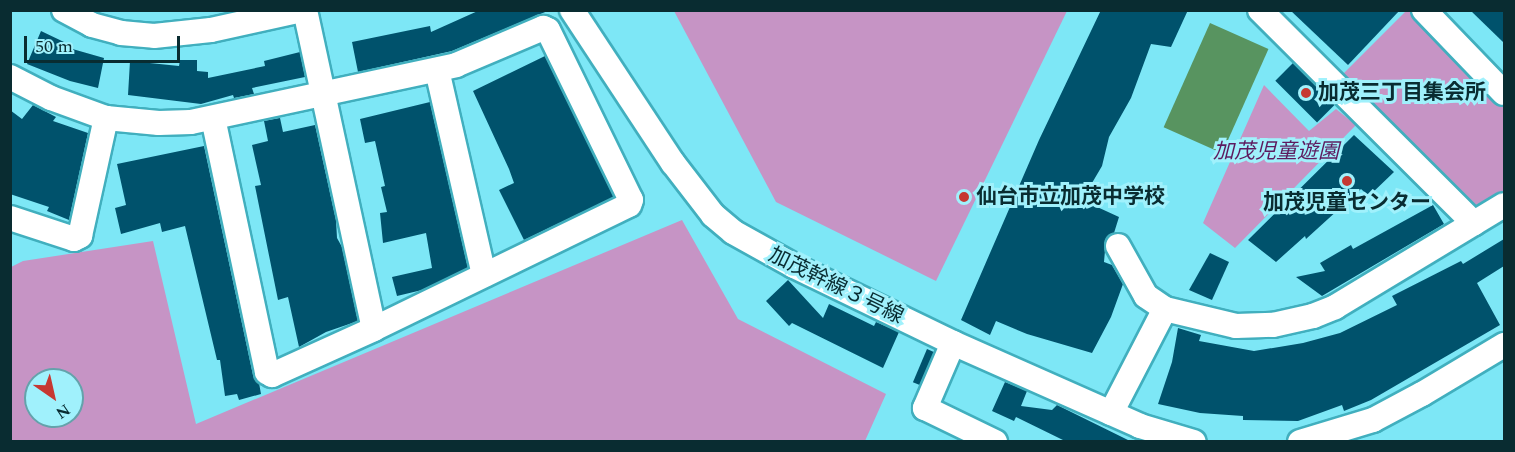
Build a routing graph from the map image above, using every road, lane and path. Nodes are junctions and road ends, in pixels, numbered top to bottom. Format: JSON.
{"nodes":[{"id":1,"x":64,"y":10,"type":"edge"},
{"id":2,"x":304,"y":10,"type":"edge"},
{"id":3,"x":572,"y":10,"type":"edge"},
{"id":4,"x":1260,"y":10,"type":"edge"},
{"id":5,"x":1424,"y":10,"type":"edge"},
{"id":6,"x":437,"y":70,"type":"junction"},
{"id":7,"x":10,"y":77,"type":"edge"},
{"id":8,"x":1504,"y":93,"type":"edge"},
{"id":9,"x":324,"y":94,"type":"junction"},
{"id":10,"x":106,"y":118,"type":"junction"},
{"id":11,"x":213,"y":119,"type":"junction"},
{"id":12,"x":1504,"y":206,"type":"edge"},
{"id":13,"x":10,"y":218,"type":"edge"},
{"id":14,"x":1474,"y":223,"type":"junction"},
{"id":15,"x":1118,"y":246,"type":"dead end"},
{"id":16,"x":484,"y":275,"type":"junction"},
{"id":17,"x":1165,"y":309,"type":"junction"},
{"id":18,"x":374,"y":329,"type":"junction"},
{"id":19,"x":954,"y":343,"type":"junction"},
{"id":20,"x":1504,"y":345,"type":"edge"},
{"id":21,"x":1111,"y":413,"type":"junction"},
{"id":22,"x":995,"y":441,"type":"edge"},
{"id":23,"x":1194,"y":441,"type":"edge"},
{"id":24,"x":1300,"y":441,"type":"edge"}],
"edges":[{"from":1,"to":2,"type":"street"},
{"from":2,"to":9,"type":"street"},
{"from":3,"to":19,"type":"street","name":"加茂幹線３号線"},
{"from":4,"to":14,"type":"street"},
{"from":5,"to":8,"type":"street"},
{"from":6,"to":9,"type":"street"},
{"from":6,"to":16,"type":"street"},
{"from":6,"to":16,"type":"street"},
{"from":7,"to":10,"type":"street"},
{"from":9,"to":11,"type":"street"},
{"from":9,"to":18,"type":"street"},
{"from":10,"to":11,"type":"street"},
{"from":10,"to":13,"type":"street"},
{"from":11,"to":18,"type":"street"},
{"from":12,"to":14,"type":"street"},
{"from":14,"to":17,"type":"street"},
{"from":15,"to":17,"type":"street"},
{"from":16,"to":18,"type":"street"},
{"from":17,"to":21,"type":"street"},
{"from":19,"to":21,"type":"street","name":"加茂幹線３号線"},
{"from":19,"to":22,"type":"street"},
{"from":20,"to":24,"type":"street"},
{"from":21,"to":23,"type":"street","name":"加茂幹線３号線"}]}
